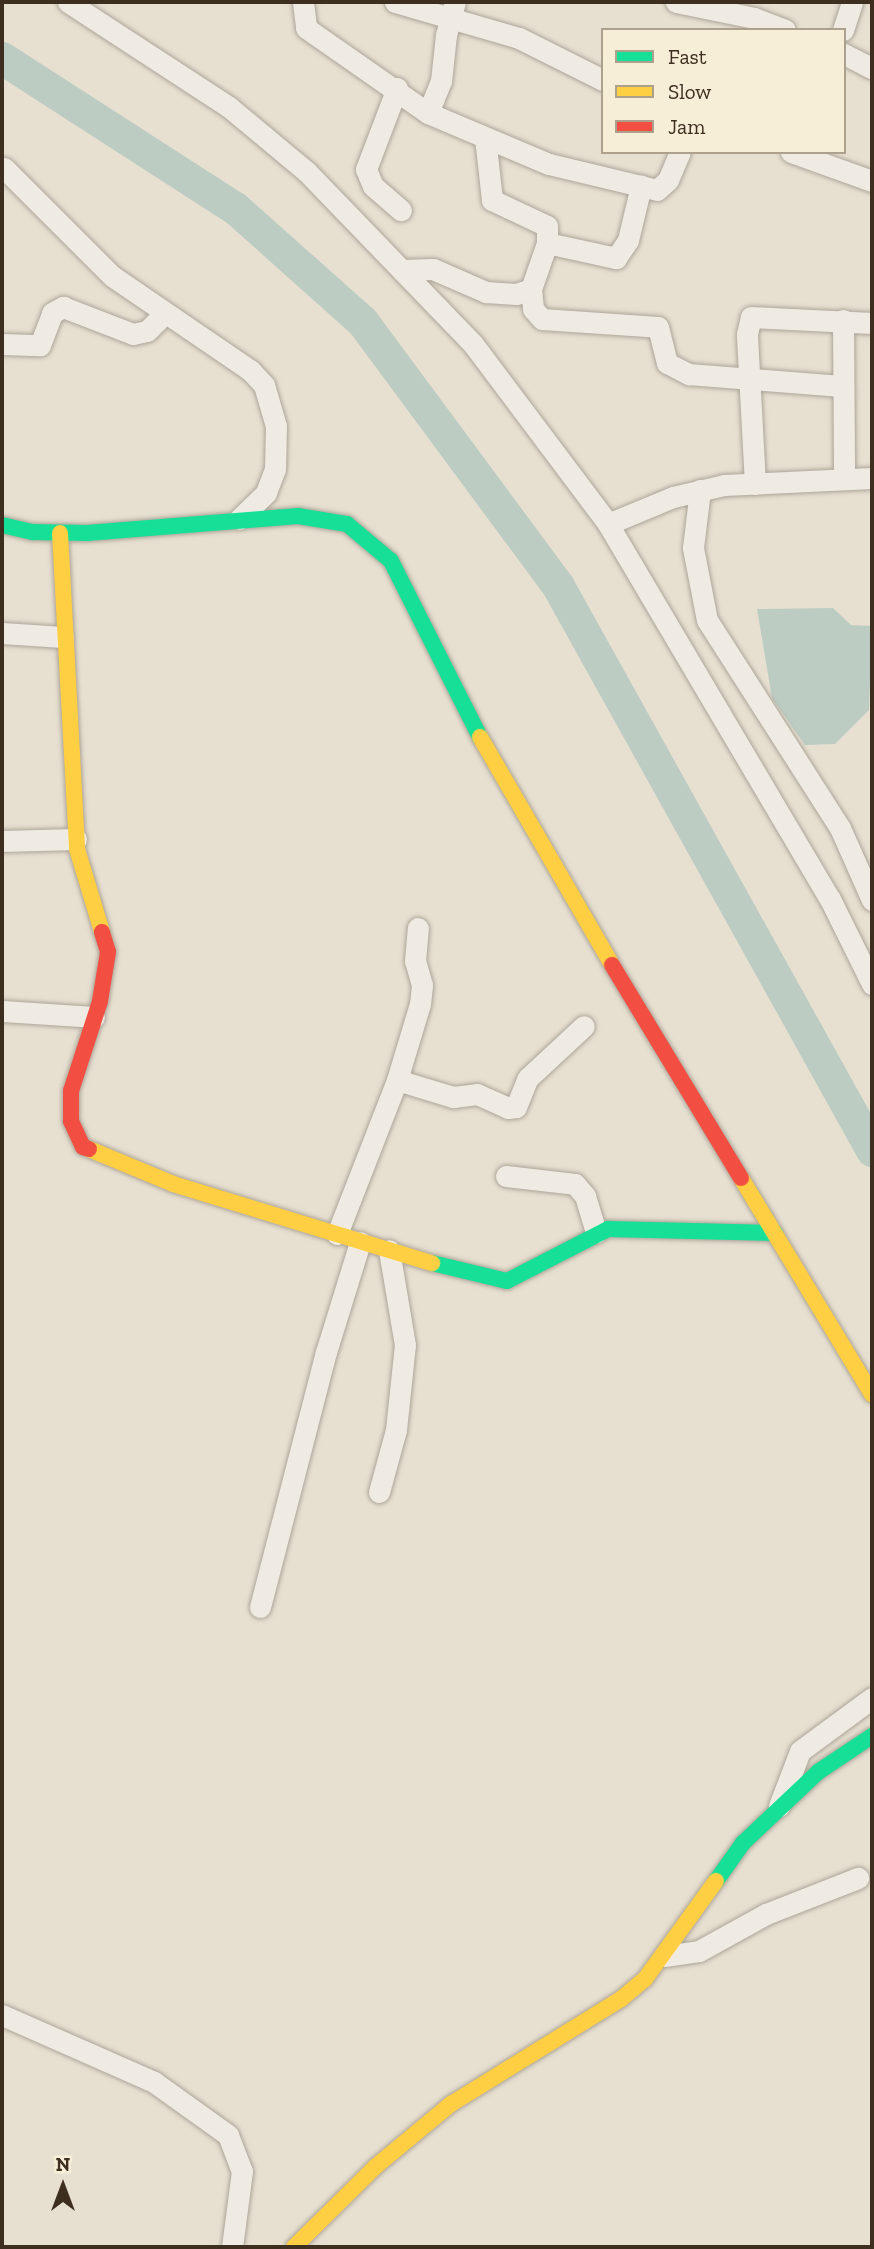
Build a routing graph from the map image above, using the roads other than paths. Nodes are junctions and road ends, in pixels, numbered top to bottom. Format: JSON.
{"nodes":[{"id":1,"x":68,"y":2,"type":"edge"},
{"id":2,"x":303,"y":2,"type":"edge"},
{"id":3,"x":395,"y":2,"type":"edge"},
{"id":4,"x":676,"y":2,"type":"edge"},
{"id":5,"x":852,"y":2,"type":"edge"},
{"id":6,"x":701,"y":5,"type":"edge"},
{"id":7,"x":453,"y":11,"type":"edge"},
{"id":8,"x":722,"y":22,"type":"edge"},
{"id":9,"x":780,"y":28,"type":"edge"},
{"id":10,"x":844,"y":28,"type":"edge"},
{"id":11,"x":846,"y":55,"type":"edge"},
{"id":12,"x":872,"y":68,"type":"edge"},
{"id":13,"x":601,"y":79,"type":"edge"},
{"id":14,"x":397,"y":88,"type":"junction"},
{"id":15,"x":428,"y":113,"type":"junction"},
{"id":16,"x":485,"y":138,"type":"junction"},
{"id":17,"x":679,"y":154,"type":"edge"},
{"id":18,"x":797,"y":154,"type":"edge"},
{"id":19,"x":4,"y":168,"type":"dead end"},
{"id":20,"x":872,"y":181,"type":"edge"},
{"id":21,"x":641,"y":186,"type":"junction"},
{"id":22,"x":401,"y":210,"type":"dead end"},
{"id":23,"x":547,"y":243,"type":"junction"},
{"id":24,"x":402,"y":270,"type":"junction"},
{"id":25,"x":531,"y":289,"type":"junction"},
{"id":26,"x":165,"y":313,"type":"junction"},
{"id":27,"x":843,"y":320,"type":"junction"},
{"id":28,"x":872,"y":323,"type":"edge"},
{"id":29,"x":2,"y":344,"type":"edge"},
{"id":30,"x":751,"y":381,"type":"junction"},
{"id":31,"x":841,"y":386,"type":"junction"},
{"id":32,"x":844,"y":478,"type":"junction"},
{"id":33,"x":872,"y":478,"type":"edge"},
{"id":34,"x":755,"y":484,"type":"junction"},
{"id":35,"x":700,"y":490,"type":"junction"},
{"id":36,"x":239,"y":519,"type":"junction"},
{"id":37,"x":608,"y":524,"type":"junction"},
{"id":38,"x":2,"y":526,"type":"edge"},
{"id":39,"x":60,"y":533,"type":"junction"},
{"id":40,"x":2,"y":633,"type":"edge"},
{"id":41,"x":63,"y":637,"type":"junction"},
{"id":42,"x":76,"y":839,"type":"junction"},
{"id":43,"x":2,"y":841,"type":"edge"},
{"id":44,"x":872,"y":900,"type":"edge"},
{"id":45,"x":418,"y":928,"type":"dead end"},
{"id":46,"x":872,"y":984,"type":"edge"},
{"id":47,"x":2,"y":1011,"type":"edge"},
{"id":48,"x":94,"y":1017,"type":"junction"},
{"id":49,"x":584,"y":1026,"type":"dead end"},
{"id":50,"x":397,"y":1080,"type":"junction"},
{"id":51,"x":506,"y":1177,"type":"dead end"},
{"id":52,"x":596,"y":1231,"type":"junction"},
{"id":53,"x":775,"y":1233,"type":"junction"},
{"id":54,"x":337,"y":1234,"type":"junction"},
{"id":55,"x":360,"y":1242,"type":"junction"},
{"id":56,"x":389,"y":1250,"type":"junction"},
{"id":57,"x":872,"y":1394,"type":"edge"},
{"id":58,"x":379,"y":1492,"type":"dead end"},
{"id":59,"x":260,"y":1607,"type":"dead end"},
{"id":60,"x":872,"y":1698,"type":"edge"},
{"id":61,"x":872,"y":1736,"type":"edge"},
{"id":62,"x":779,"y":1806,"type":"junction"},
{"id":63,"x":858,"y":1878,"type":"dead end"},
{"id":64,"x":664,"y":1955,"type":"junction"},
{"id":65,"x":2,"y":2015,"type":"edge"},
{"id":66,"x":232,"y":2247,"type":"edge"},
{"id":67,"x":294,"y":2247,"type":"edge"}],
"edges":[{"from":1,"to":24,"type":"street"},
{"from":2,"to":14,"type":"street"},
{"from":3,"to":7,"type":"street"},
{"from":4,"to":6,"type":"street"},
{"from":5,"to":10,"type":"street"},
{"from":6,"to":8,"type":"street"},
{"from":7,"to":13,"type":"street"},
{"from":7,"to":15,"type":"street"},
{"from":8,"to":9,"type":"street"},
{"from":11,"to":12,"type":"street"},
{"from":14,"to":15,"type":"street"},
{"from":14,"to":22,"type":"street"},
{"from":15,"to":16,"type":"street"},
{"from":16,"to":21,"type":"street"},
{"from":16,"to":23,"type":"street"},
{"from":17,"to":21,"type":"street"},
{"from":18,"to":20,"type":"street"},
{"from":19,"to":26,"type":"street"},
{"from":21,"to":23,"type":"street"},
{"from":23,"to":25,"type":"street"},
{"from":24,"to":25,"type":"street"},
{"from":24,"to":37,"type":"street"},
{"from":25,"to":30,"type":"street"},
{"from":26,"to":29,"type":"street"},
{"from":26,"to":36,"type":"street"},
{"from":27,"to":28,"type":"street"},
{"from":27,"to":30,"type":"street"},
{"from":27,"to":31,"type":"street"},
{"from":30,"to":31,"type":"street"},
{"from":30,"to":34,"type":"street"},
{"from":31,"to":32,"type":"street"},
{"from":32,"to":33,"type":"street"},
{"from":32,"to":34,"type":"street"},
{"from":34,"to":35,"type":"street"},
{"from":35,"to":37,"type":"street"},
{"from":35,"to":44,"type":"street"},
{"from":36,"to":39,"type":"street"},
{"from":36,"to":53,"type":"street"},
{"from":37,"to":46,"type":"street"},
{"from":38,"to":39,"type":"street"},
{"from":39,"to":41,"type":"street"},
{"from":40,"to":41,"type":"street"},
{"from":41,"to":42,"type":"street"},
{"from":42,"to":43,"type":"street"},
{"from":42,"to":48,"type":"street"},
{"from":45,"to":50,"type":"street"},
{"from":47,"to":48,"type":"street"},
{"from":48,"to":54,"type":"street"},
{"from":49,"to":50,"type":"street"},
{"from":50,"to":54,"type":"street"},
{"from":51,"to":52,"type":"street"},
{"from":52,"to":53,"type":"street"},
{"from":52,"to":56,"type":"street"},
{"from":53,"to":57,"type":"street"},
{"from":54,"to":55,"type":"street"},
{"from":55,"to":56,"type":"street"},
{"from":55,"to":59,"type":"street"},
{"from":56,"to":58,"type":"street"},
{"from":60,"to":62,"type":"street"},
{"from":61,"to":62,"type":"street"},
{"from":62,"to":64,"type":"street"},
{"from":63,"to":64,"type":"street"},
{"from":64,"to":67,"type":"street"},
{"from":65,"to":66,"type":"street"}]}
